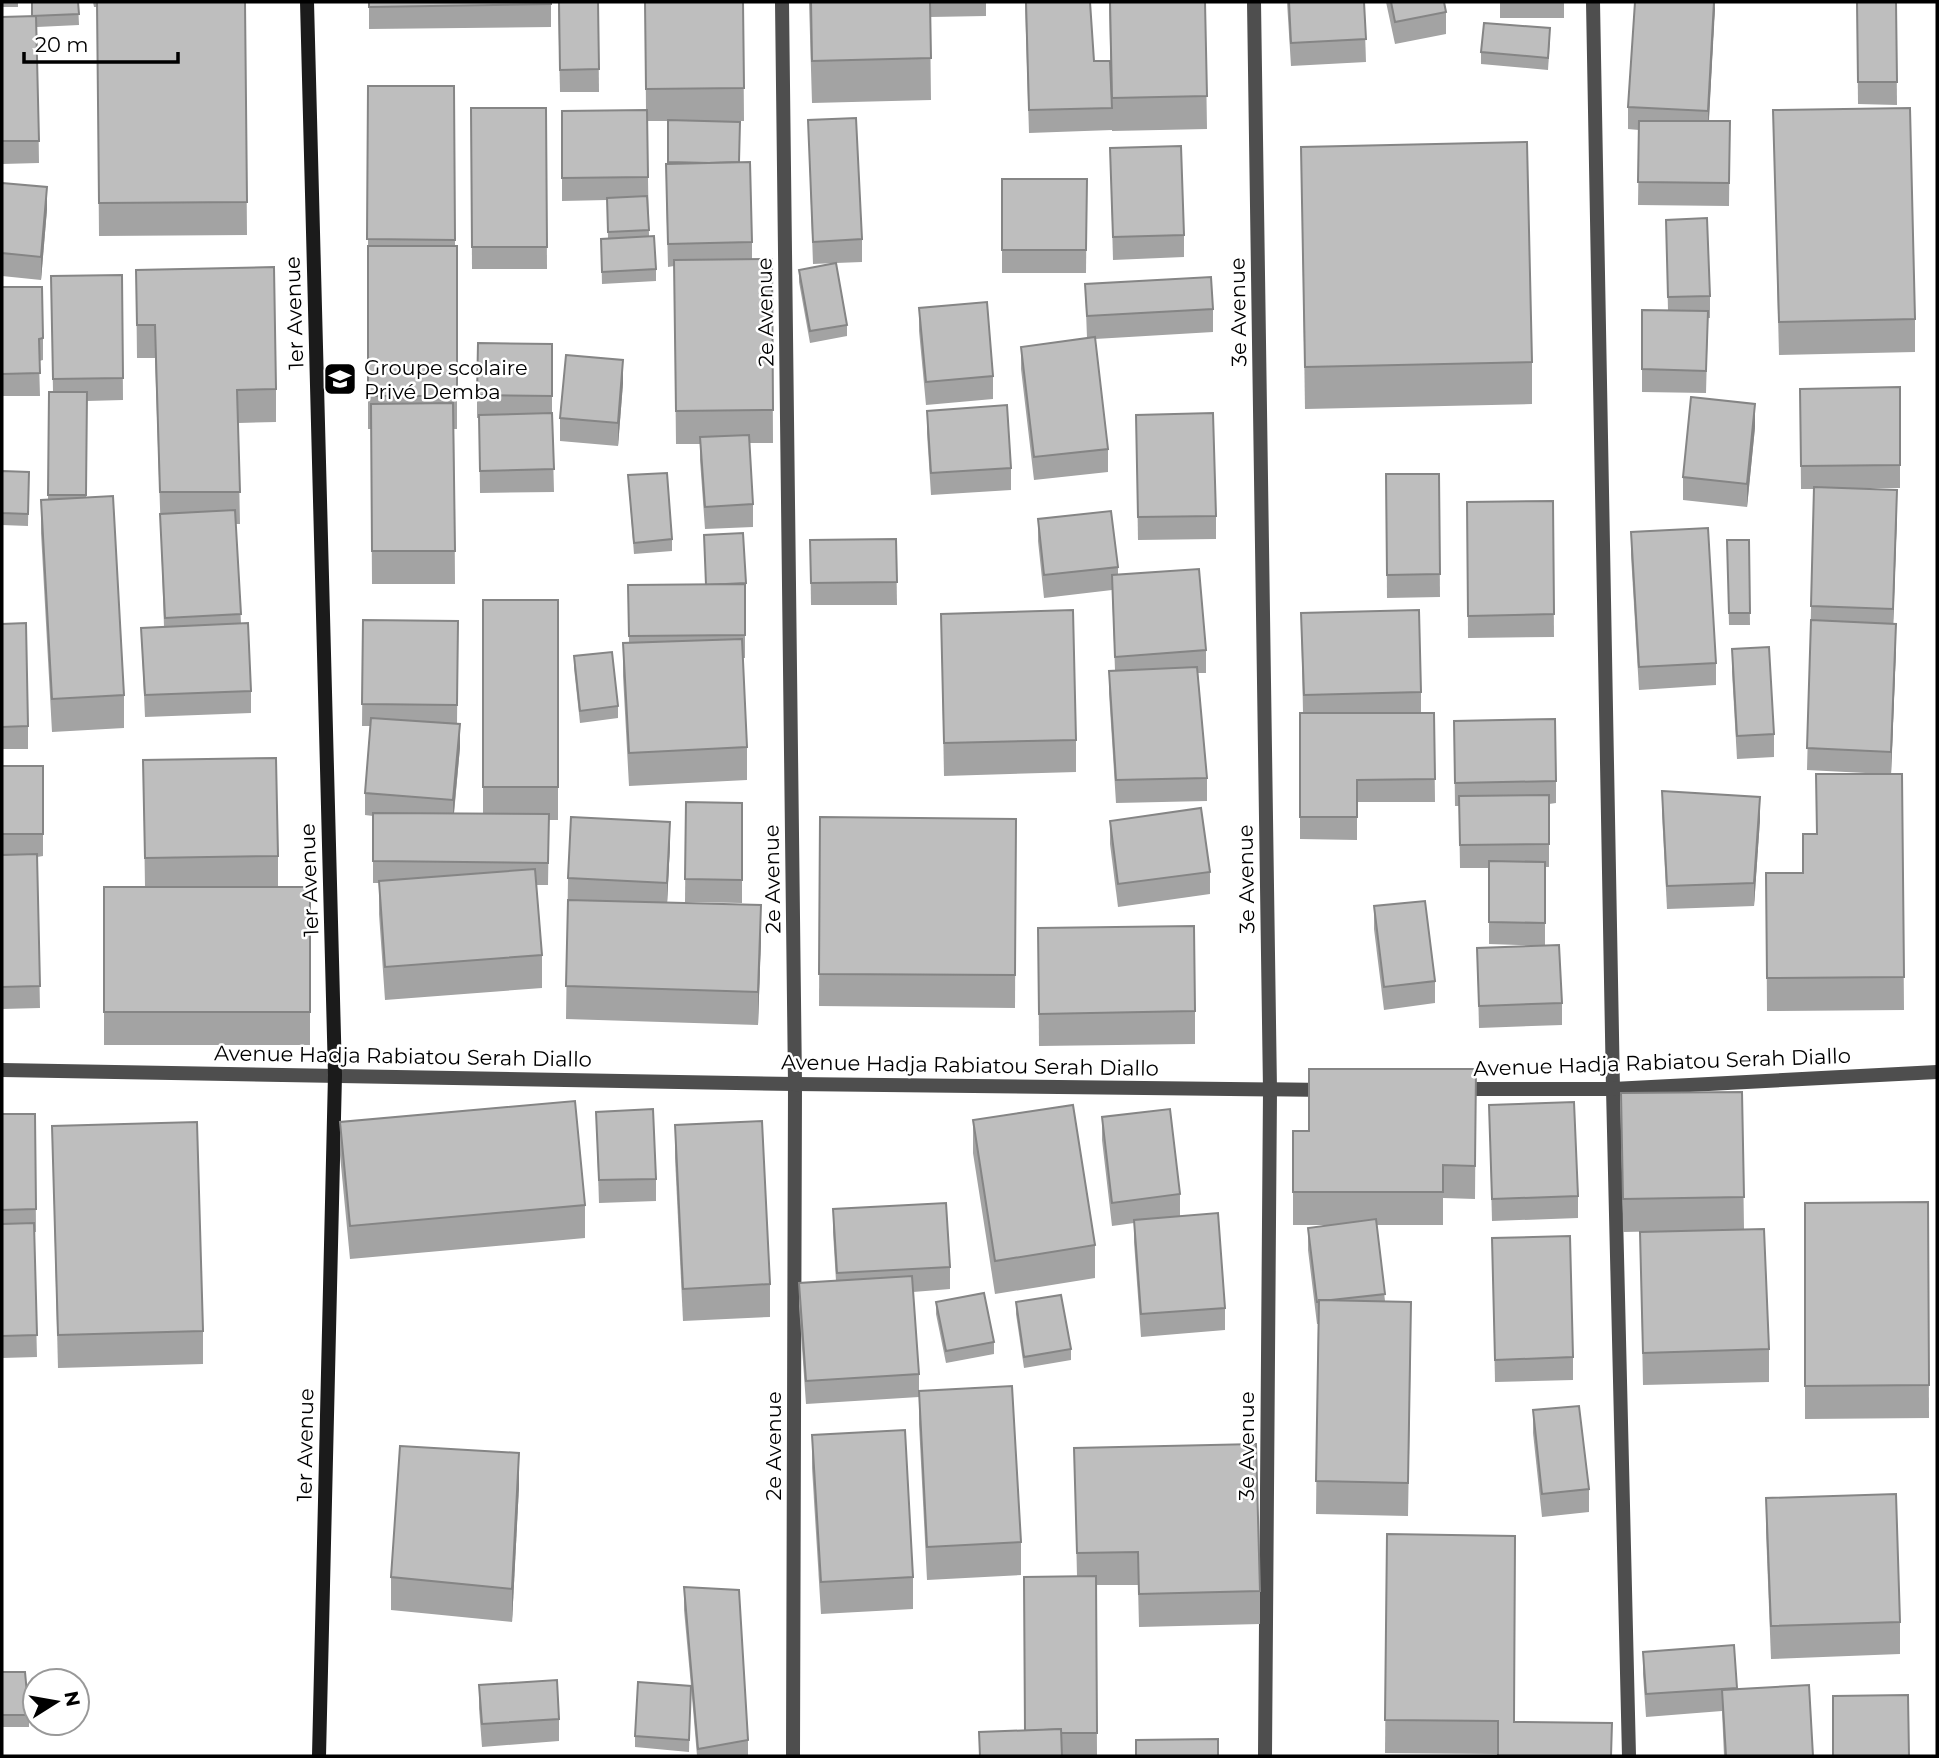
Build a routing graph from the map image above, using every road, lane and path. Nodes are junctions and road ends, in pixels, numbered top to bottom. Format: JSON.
{"nodes":[{"id":1,"x":307,"y":2,"type":"edge"},
{"id":2,"x":782,"y":2,"type":"edge"},
{"id":3,"x":1254,"y":2,"type":"edge"},
{"id":4,"x":1593,"y":2,"type":"edge"},
{"id":5,"x":2,"y":1070,"type":"edge"},
{"id":6,"x":1937,"y":1072,"type":"edge"},
{"id":7,"x":335,"y":1075,"type":"junction"},
{"id":8,"x":795,"y":1084,"type":"junction"},
{"id":9,"x":1448,"y":1089,"type":"edge"},
{"id":10,"x":1613,"y":1089,"type":"junction"},
{"id":11,"x":1270,"y":1090,"type":"junction"},
{"id":12,"x":1338,"y":1090,"type":"edge"},
{"id":13,"x":319,"y":1756,"type":"edge"},
{"id":14,"x":793,"y":1756,"type":"edge"},
{"id":15,"x":1265,"y":1756,"type":"edge"},
{"id":16,"x":1629,"y":1756,"type":"edge"}],
"edges":[{"from":1,"to":7,"type":"street","name":"1er Avenue"},
{"from":2,"to":8,"type":"street","name":"2e Avenue"},
{"from":3,"to":11,"type":"street","name":"3e Avenue"},
{"from":4,"to":10,"type":"street"},
{"from":5,"to":7,"type":"street","name":"Avenue Hadja Rabiatou Serah Diallo"},
{"from":6,"to":10,"type":"street","name":"Avenue Hadja Rabiatou Serah Diallo"},
{"from":7,"to":8,"type":"street","name":"Avenue Hadja Rabiatou Serah Diallo"},
{"from":7,"to":13,"type":"street","name":"1er Avenue"},
{"from":8,"to":11,"type":"street","name":"Avenue Hadja Rabiatou Serah Diallo"},
{"from":8,"to":14,"type":"street","name":"2e Avenue"},
{"from":9,"to":10,"type":"street","name":"Avenue Hadja Rabiatou Serah Diallo"},
{"from":10,"to":16,"type":"street"},
{"from":11,"to":12,"type":"street","name":"Avenue Hadja Rabiatou Serah Diallo"},
{"from":11,"to":15,"type":"street","name":"3e Avenue"}]}
